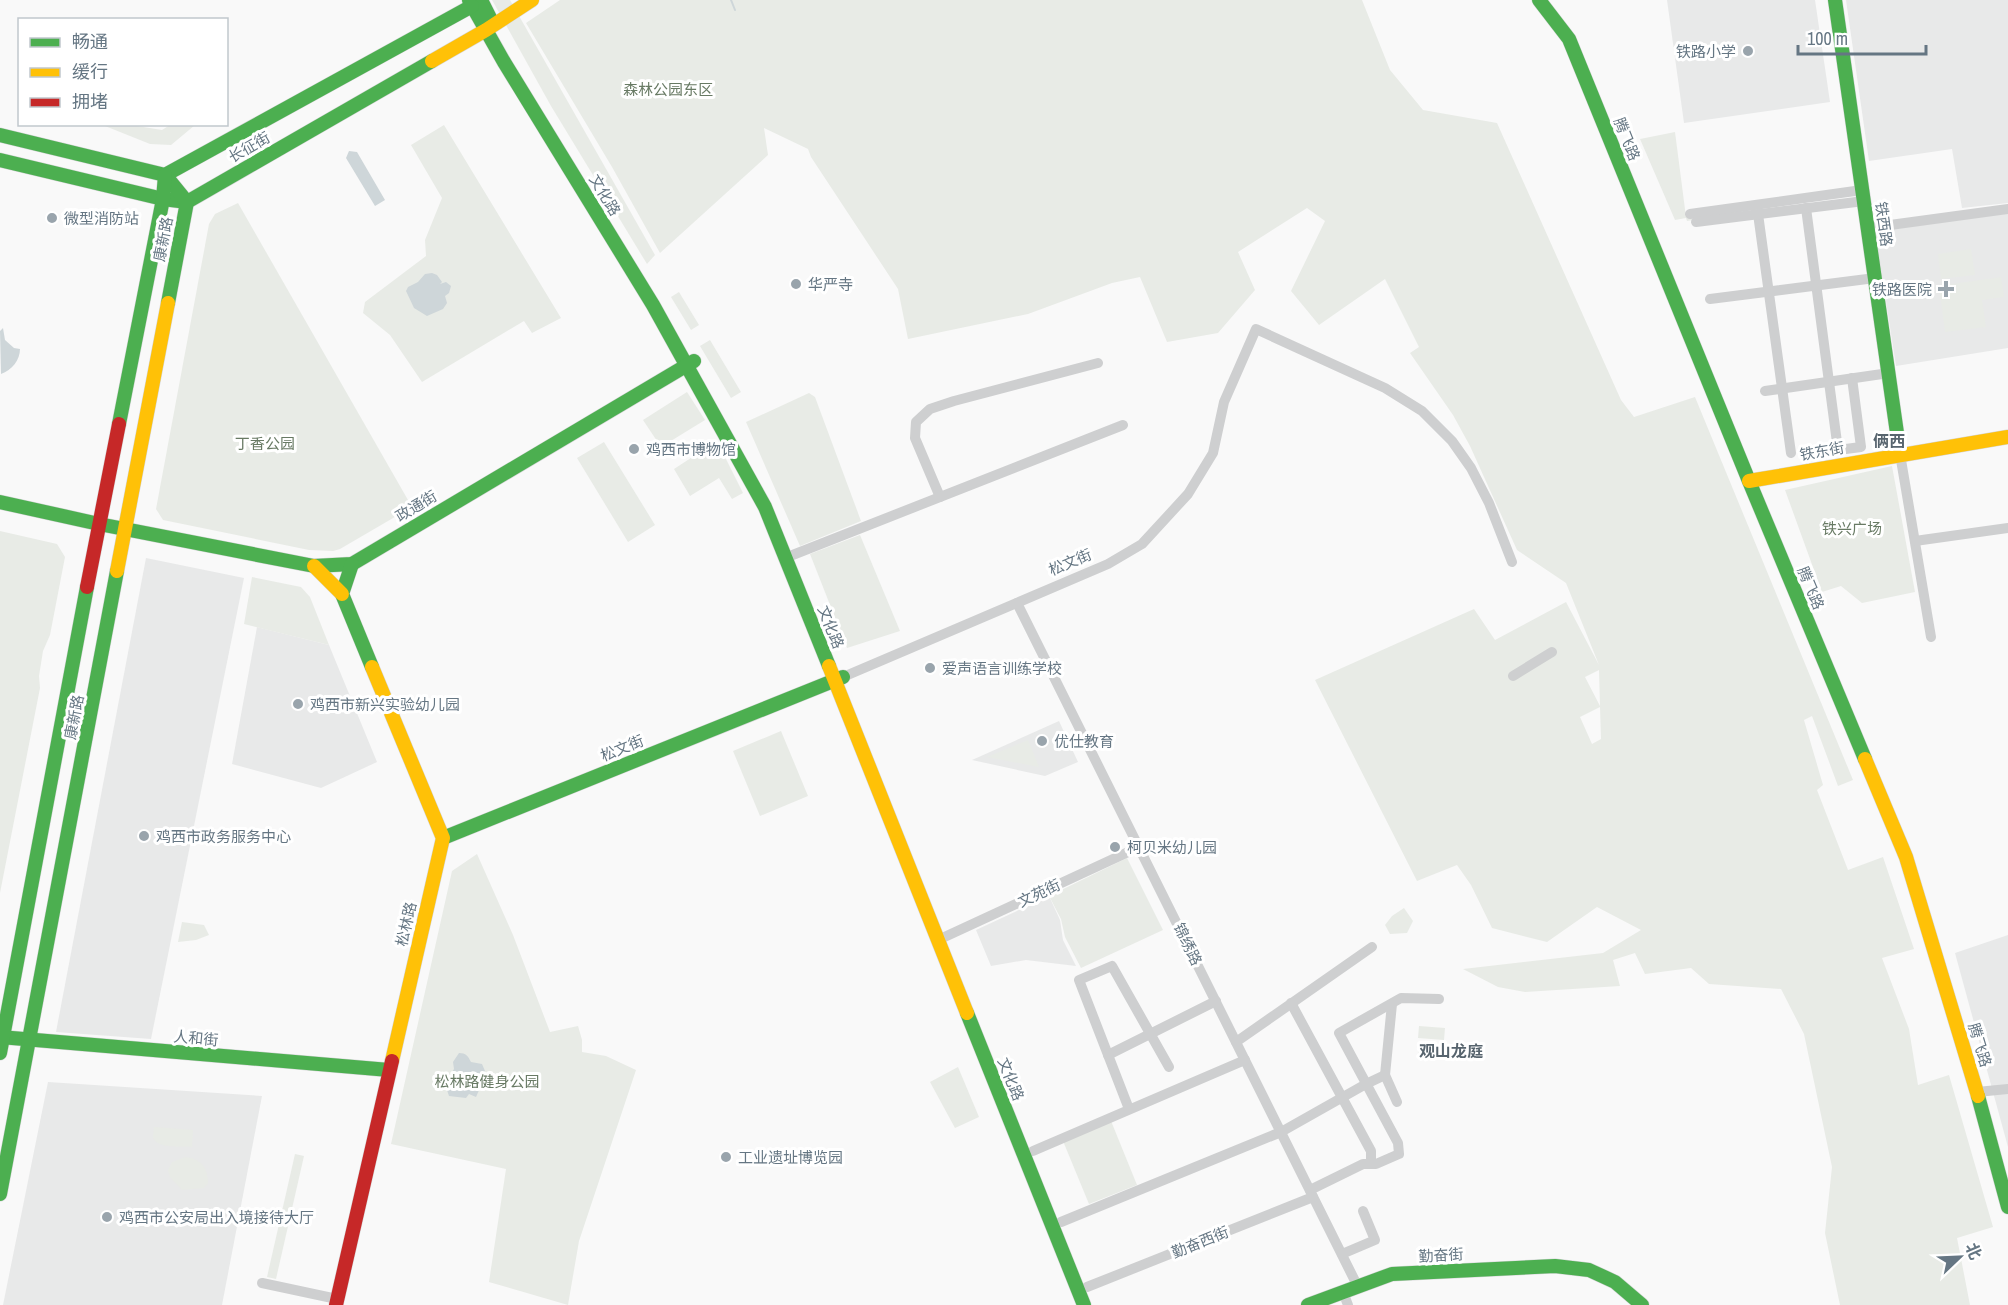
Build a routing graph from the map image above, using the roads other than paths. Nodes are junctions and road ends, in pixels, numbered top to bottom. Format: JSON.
{"nodes":[{"id":1,"x":532,"y":0,"type":"edge"},
{"id":2,"x":1539,"y":0,"type":"edge"},
{"id":3,"x":1835,"y":0,"type":"edge"},
{"id":4,"x":474,"y":2,"type":"edge"},
{"id":5,"x":490,"y":28,"type":"junction"},
{"id":6,"x":0,"y":135,"type":"edge"},
{"id":7,"x":0,"y":160,"type":"edge"},
{"id":8,"x":165,"y":175,"type":"junction"},
{"id":9,"x":1863,"y":196,"type":"junction"},
{"id":10,"x":163,"y":199,"type":"junction"},
{"id":11,"x":187,"y":202,"type":"junction"},
{"id":12,"x":1806,"y":208,"type":"junction"},
{"id":13,"x":2008,"y":209,"type":"edge"},
{"id":14,"x":1758,"y":214,"type":"junction"},
{"id":15,"x":1868,"y":228,"type":"junction"},
{"id":16,"x":1875,"y":279,"type":"junction"},
{"id":17,"x":1816,"y":286,"type":"junction"},
{"id":18,"x":1769,"y":292,"type":"junction"},
{"id":19,"x":1710,"y":299,"type":"dead end"},
{"id":20,"x":690,"y":363,"type":"junction"},
{"id":21,"x":1098,"y":363,"type":"dead end"},
{"id":22,"x":1889,"y":373,"type":"junction"},
{"id":23,"x":1852,"y":378,"type":"junction"},
{"id":24,"x":1828,"y":381,"type":"junction"},
{"id":25,"x":1782,"y":388,"type":"junction"},
{"id":26,"x":1765,"y":391,"type":"dead end"},
{"id":27,"x":1123,"y":425,"type":"dead end"},
{"id":28,"x":2008,"y":437,"type":"edge"},
{"id":29,"x":1791,"y":453,"type":"dead end"},
{"id":30,"x":1900,"y":454,"type":"junction"},
{"id":31,"x":1749,"y":481,"type":"junction"},
{"id":32,"x":940,"y":497,"type":"junction"},
{"id":33,"x":0,"y":502,"type":"edge"},
{"id":34,"x":99,"y":524,"type":"junction"},
{"id":35,"x":2008,"y":528,"type":"edge"},
{"id":36,"x":126,"y":530,"type":"junction"},
{"id":37,"x":1915,"y":542,"type":"junction"},
{"id":38,"x":790,"y":556,"type":"junction"},
{"id":39,"x":1512,"y":561,"type":"dead end"},
{"id":40,"x":352,"y":564,"type":"junction"},
{"id":41,"x":314,"y":566,"type":"junction"},
{"id":42,"x":342,"y":594,"type":"junction"},
{"id":43,"x":1017,"y":603,"type":"junction"},
{"id":44,"x":1931,"y":637,"type":"dead end"},
{"id":45,"x":1552,"y":652,"type":"dead end"},
{"id":46,"x":1513,"y":676,"type":"dead end"},
{"id":47,"x":839,"y":679,"type":"junction"},
{"id":48,"x":443,"y":838,"type":"junction"},
{"id":49,"x":1139,"y":847,"type":"junction"},
{"id":50,"x":942,"y":938,"type":"junction"},
{"id":51,"x":1372,"y":947,"type":"dead end"},
{"id":52,"x":1439,"y":999,"type":"dead end"},
{"id":53,"x":1216,"y":1001,"type":"junction"},
{"id":54,"x":1291,"y":1003,"type":"junction"},
{"id":55,"x":1392,"y":1004,"type":"junction"},
{"id":56,"x":1150,"y":1034,"type":"junction"},
{"id":57,"x":1,"y":1038,"type":"edge"},
{"id":58,"x":28,"y":1040,"type":"junction"},
{"id":59,"x":1236,"y":1042,"type":"junction"},
{"id":60,"x":0,"y":1053,"type":"edge"},
{"id":61,"x":1108,"y":1055,"type":"junction"},
{"id":62,"x":1245,"y":1060,"type":"junction"},
{"id":63,"x":1169,"y":1067,"type":"dead end"},
{"id":64,"x":389,"y":1070,"type":"junction"},
{"id":65,"x":1385,"y":1075,"type":"junction"},
{"id":66,"x":1366,"y":1084,"type":"junction"},
{"id":67,"x":2008,"y":1089,"type":"edge"},
{"id":68,"x":1977,"y":1092,"type":"junction"},
{"id":69,"x":1397,"y":1102,"type":"dead end"},
{"id":70,"x":1129,"y":1109,"type":"junction"},
{"id":71,"x":1281,"y":1132,"type":"junction"},
{"id":72,"x":1032,"y":1151,"type":"junction"},
{"id":73,"x":1371,"y":1164,"type":"junction"},
{"id":74,"x":0,"y":1194,"type":"edge"},
{"id":75,"x":1312,"y":1194,"type":"junction"},
{"id":76,"x":2008,"y":1207,"type":"edge"},
{"id":77,"x":1363,"y":1211,"type":"dead end"},
{"id":78,"x":1061,"y":1222,"type":"junction"},
{"id":79,"x":1342,"y":1254,"type":"junction"},
{"id":80,"x":262,"y":1283,"type":"dead end"},
{"id":81,"x":1087,"y":1287,"type":"junction"},
{"id":82,"x":1358,"y":1287,"type":"junction"},
{"id":83,"x":1346,"y":1299,"type":"edge"},
{"id":84,"x":337,"y":1302,"type":"edge"},
{"id":85,"x":1084,"y":1305,"type":"edge"},
{"id":86,"x":1094,"y":1305,"type":"edge"},
{"id":87,"x":1308,"y":1305,"type":"edge"},
{"id":88,"x":1642,"y":1305,"type":"edge"}],
"edges":[{"from":1,"to":5,"type":"main road","name":"长征街"},
{"from":2,"to":31,"type":"main road","name":"腾飞路"},
{"from":3,"to":9,"type":"main road","name":"铁西路"},
{"from":4,"to":5,"type":"main road","name":"文化路"},
{"from":4,"to":8,"type":"main road","name":"长征街"},
{"from":5,"to":11,"type":"main road","name":"长征街"},
{"from":5,"to":20,"type":"main road","name":"文化路"},
{"from":6,"to":8,"type":"main road"},
{"from":7,"to":10,"type":"main road"},
{"from":8,"to":10,"type":"main road","name":"康新路"},
{"from":8,"to":11,"type":"main road","name":"康新路"},
{"from":9,"to":12,"type":"street"},
{"from":9,"to":14,"type":"street"},
{"from":9,"to":15,"type":"main road","name":"铁西路"},
{"from":10,"to":11,"type":"main road"},
{"from":10,"to":34,"type":"main road","name":"康新路"},
{"from":11,"to":36,"type":"main road","name":"康新路"},
{"from":12,"to":14,"type":"street"},
{"from":12,"to":17,"type":"street"},
{"from":13,"to":15,"type":"street"},
{"from":14,"to":18,"type":"street"},
{"from":15,"to":16,"type":"main road","name":"铁西路"},
{"from":16,"to":17,"type":"street"},
{"from":16,"to":22,"type":"main road","name":"铁西路"},
{"from":17,"to":18,"type":"street"},
{"from":17,"to":24,"type":"street"},
{"from":18,"to":19,"type":"street"},
{"from":18,"to":25,"type":"street"},
{"from":20,"to":38,"type":"main road","name":"文化路"},
{"from":20,"to":40,"type":"main road","name":"政通街"},
{"from":21,"to":32,"type":"street"},
{"from":22,"to":23,"type":"street"},
{"from":22,"to":30,"type":"main road","name":"铁西路"},
{"from":23,"to":24,"type":"street"},
{"from":23,"to":24,"type":"street"},
{"from":24,"to":25,"type":"street"},
{"from":25,"to":26,"type":"street"},
{"from":25,"to":29,"type":"street"},
{"from":27,"to":32,"type":"street"},
{"from":28,"to":30,"type":"main road","name":"铁东街"},
{"from":30,"to":31,"type":"main road","name":"铁东街"},
{"from":30,"to":37,"type":"street"},
{"from":31,"to":68,"type":"main road","name":"腾飞路"},
{"from":32,"to":38,"type":"street"},
{"from":33,"to":34,"type":"main road"},
{"from":34,"to":36,"type":"main road","name":"政通街"},
{"from":34,"to":57,"type":"main road","name":"康新路"},
{"from":35,"to":37,"type":"street"},
{"from":36,"to":41,"type":"main road","name":"政通街"},
{"from":36,"to":58,"type":"main road","name":"康新路"},
{"from":37,"to":44,"type":"street"},
{"from":38,"to":47,"type":"main road","name":"文化路"},
{"from":39,"to":43,"type":"street","name":"松文街"},
{"from":40,"to":41,"type":"main road","name":"政通街"},
{"from":40,"to":42,"type":"main road"},
{"from":41,"to":42,"type":"main road"},
{"from":42,"to":48,"type":"main road"},
{"from":43,"to":47,"type":"street","name":"松文街"},
{"from":43,"to":49,"type":"street","name":"锦绣路"},
{"from":45,"to":46,"type":"street"},
{"from":47,"to":48,"type":"main road","name":"松文街"},
{"from":47,"to":50,"type":"main road","name":"文化路"},
{"from":48,"to":64,"type":"main road","name":"松林路"},
{"from":49,"to":50,"type":"street","name":"文苑街"},
{"from":49,"to":53,"type":"street","name":"锦绣路"},
{"from":50,"to":72,"type":"main road","name":"文化路"},
{"from":50,"to":85,"type":"main road","name":"文化路"},
{"from":51,"to":54,"type":"street"},
{"from":52,"to":55,"type":"street"},
{"from":53,"to":56,"type":"street"},
{"from":53,"to":59,"type":"street","name":"锦绣路"},
{"from":54,"to":59,"type":"street"},
{"from":54,"to":73,"type":"street"},
{"from":55,"to":65,"type":"street"},
{"from":55,"to":66,"type":"street"},
{"from":56,"to":61,"type":"street"},
{"from":56,"to":61,"type":"street"},
{"from":56,"to":63,"type":"street"},
{"from":57,"to":58,"type":"main road","name":"人和街"},
{"from":57,"to":60,"type":"main road","name":"康新路"},
{"from":58,"to":64,"type":"main road","name":"人和街"},
{"from":58,"to":74,"type":"main road","name":"康新路"},
{"from":59,"to":62,"type":"street","name":"锦绣路"},
{"from":61,"to":70,"type":"street"},
{"from":62,"to":70,"type":"street"},
{"from":62,"to":71,"type":"street","name":"锦绣路"},
{"from":64,"to":84,"type":"main road","name":"松林路"},
{"from":65,"to":66,"type":"street"},
{"from":65,"to":69,"type":"street"},
{"from":66,"to":71,"type":"street"},
{"from":66,"to":73,"type":"street","name":"勤奋西街"},
{"from":67,"to":68,"type":"street"},
{"from":68,"to":76,"type":"main road","name":"腾飞路"},
{"from":70,"to":72,"type":"street"},
{"from":71,"to":75,"type":"street","name":"锦绣路"},
{"from":71,"to":78,"type":"street"},
{"from":72,"to":78,"type":"main road","name":"文化路"},
{"from":73,"to":75,"type":"street","name":"勤奋西街"},
{"from":75,"to":79,"type":"street","name":"锦绣路"},
{"from":75,"to":81,"type":"street","name":"勤奋西街"},
{"from":77,"to":79,"type":"street"},
{"from":78,"to":81,"type":"main road","name":"文化路"},
{"from":79,"to":82,"type":"street","name":"锦绣路"},
{"from":80,"to":84,"type":"street"},
{"from":81,"to":86,"type":"main road","name":"文化路"},
{"from":82,"to":83,"type":"main road","name":"勤奋街"},
{"from":82,"to":88,"type":"main road","name":"勤奋街"},
{"from":83,"to":87,"type":"main road","name":"勤奋街"}]}
